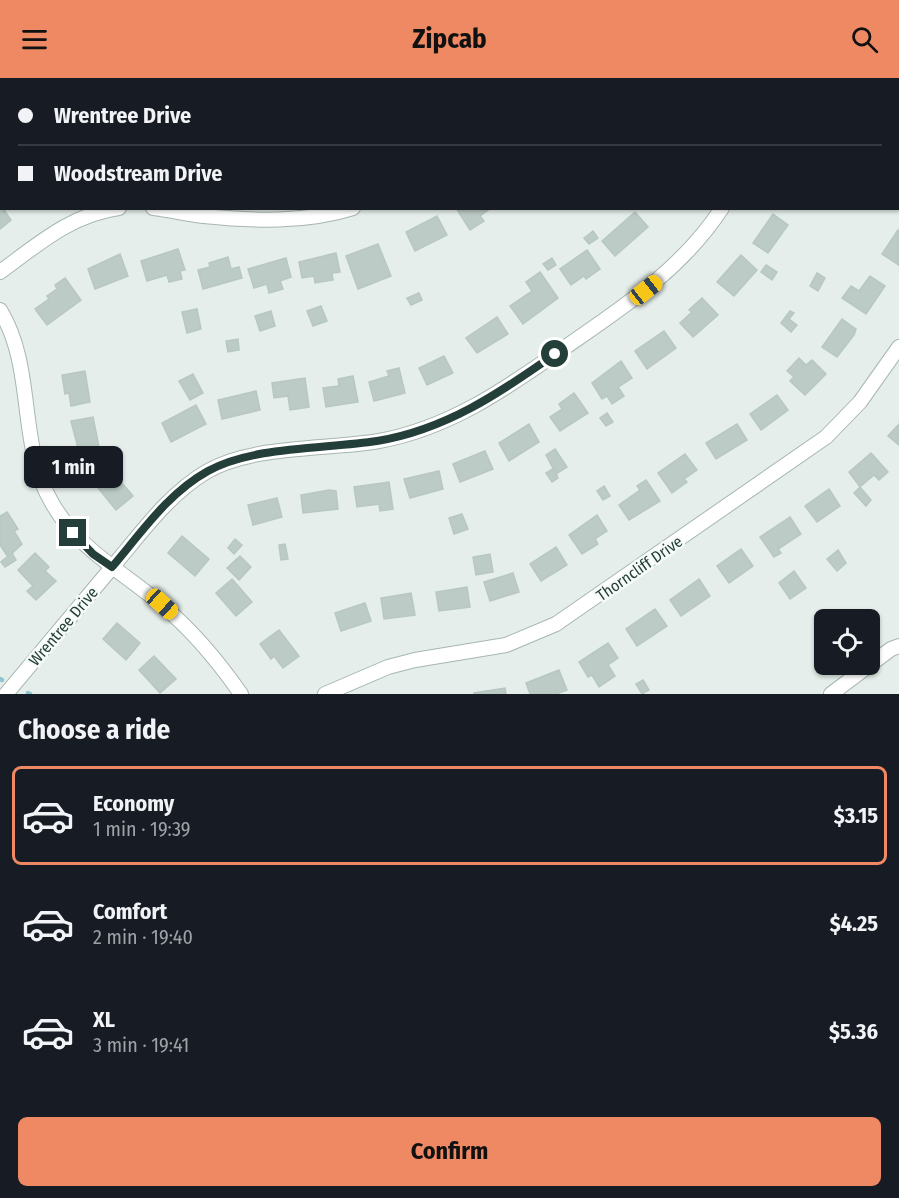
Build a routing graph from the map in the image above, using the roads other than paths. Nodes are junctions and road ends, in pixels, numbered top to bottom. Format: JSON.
{"nodes":[{"id":1,"x":110,"y":210,"type":"edge"},
{"id":2,"x":170,"y":210,"type":"edge"},
{"id":3,"x":342,"y":210,"type":"edge"},
{"id":4,"x":721,"y":210,"type":"edge"},
{"id":5,"x":0,"y":272,"type":"edge"},
{"id":6,"x":0,"y":310,"type":"edge"},
{"id":7,"x":899,"y":347,"type":"edge"},
{"id":8,"x":112,"y":567,"type":"junction"},
{"id":9,"x":899,"y":646,"type":"edge"},
{"id":10,"x":6,"y":694,"type":"edge"},
{"id":11,"x":240,"y":694,"type":"edge"},
{"id":12,"x":325,"y":694,"type":"edge"},
{"id":13,"x":831,"y":694,"type":"edge"}],
"edges":[{"from":1,"to":5,"type":"street"},
{"from":2,"to":3,"type":"street"},
{"from":4,"to":8,"type":"street","name":"Wrentree Drive"},
{"from":6,"to":8,"type":"street"},
{"from":7,"to":12,"type":"street","name":"Thorncliff Drive"},
{"from":8,"to":10,"type":"street","name":"Wrentree Drive"},
{"from":8,"to":11,"type":"street"},
{"from":9,"to":13,"type":"street"}]}
